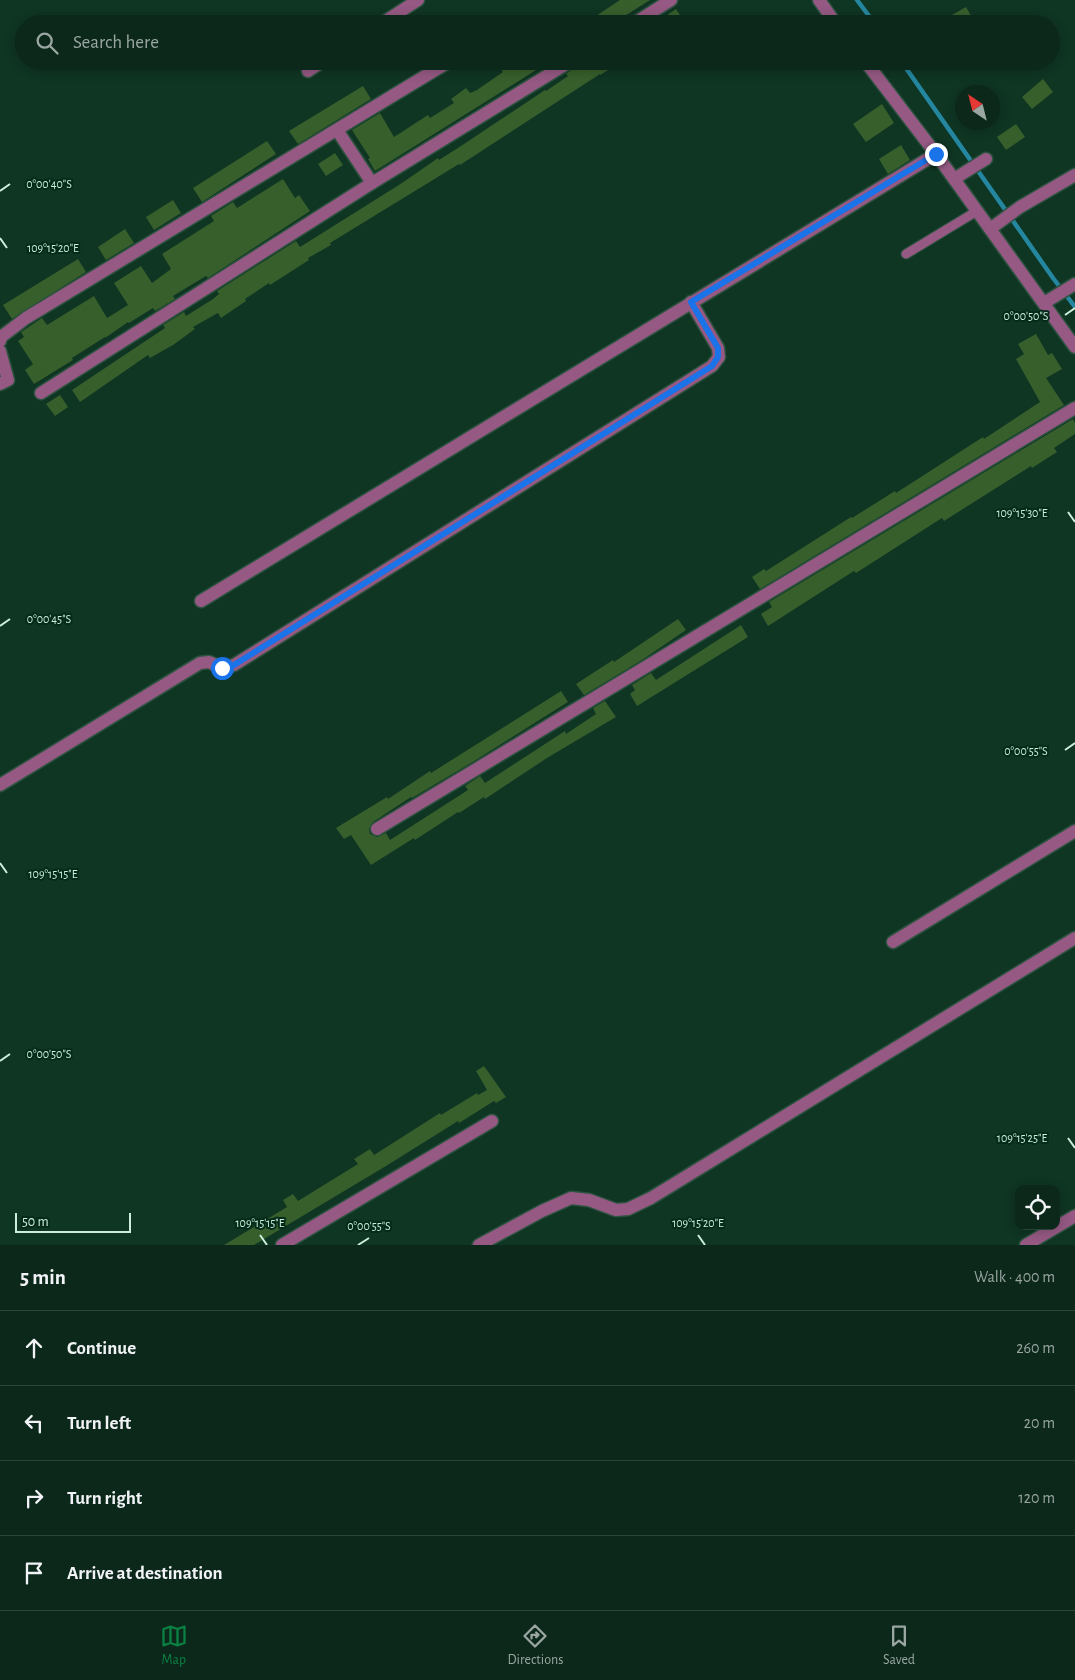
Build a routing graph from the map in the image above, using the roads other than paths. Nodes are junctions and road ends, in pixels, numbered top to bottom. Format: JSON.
{"nodes":[{"id":1,"x":418,"y":0,"type":"edge"},
{"id":2,"x":671,"y":0,"type":"edge"},
{"id":3,"x":819,"y":0,"type":"edge"},
{"id":4,"x":395,"y":15,"type":"edge"},
{"id":5,"x":647,"y":15,"type":"edge"},
{"id":6,"x":830,"y":15,"type":"edge"},
{"id":7,"x":435,"y":70,"type":"edge"},
{"id":8,"x":556,"y":70,"type":"edge"},
{"id":9,"x":872,"y":70,"type":"edge"},
{"id":10,"x":337,"y":130,"type":"junction"},
{"id":11,"x":936,"y":154,"type":"junction"},
{"id":12,"x":985,"y":160,"type":"dead end"},
{"id":13,"x":1075,"y":175,"type":"edge"},
{"id":14,"x":954,"y":179,"type":"junction"},
{"id":15,"x":372,"y":183,"type":"junction"},
{"id":16,"x":977,"y":212,"type":"junction"},
{"id":17,"x":995,"y":225,"type":"junction"},
{"id":18,"x":906,"y":254,"type":"dead end"},
{"id":19,"x":1074,"y":285,"type":"edge"},
{"id":20,"x":1049,"y":300,"type":"junction"},
{"id":21,"x":691,"y":302,"type":"junction"},
{"id":22,"x":0,"y":341,"type":"edge"},
{"id":23,"x":1075,"y":347,"type":"edge"},
{"id":24,"x":0,"y":351,"type":"edge"},
{"id":25,"x":0,"y":384,"type":"edge"},
{"id":26,"x":41,"y":393,"type":"dead end"},
{"id":27,"x":1075,"y":408,"type":"edge"},
{"id":28,"x":201,"y":601,"type":"dead end"},
{"id":29,"x":0,"y":785,"type":"edge"},
{"id":30,"x":377,"y":829,"type":"dead end"},
{"id":31,"x":1075,"y":831,"type":"edge"},
{"id":32,"x":1075,"y":938,"type":"edge"},
{"id":33,"x":893,"y":942,"type":"dead end"},
{"id":34,"x":492,"y":1121,"type":"dead end"},
{"id":35,"x":1075,"y":1216,"type":"edge"},
{"id":36,"x":282,"y":1245,"type":"edge"},
{"id":37,"x":479,"y":1245,"type":"edge"},
{"id":38,"x":1026,"y":1245,"type":"edge"}],
"edges":[{"from":1,"to":4,"type":"street"},
{"from":2,"to":5,"type":"street"},
{"from":3,"to":6,"type":"street"},
{"from":7,"to":10,"type":"street"},
{"from":8,"to":15,"type":"street"},
{"from":9,"to":11,"type":"street"},
{"from":10,"to":15,"type":"street"},
{"from":10,"to":22,"type":"street"},
{"from":11,"to":14,"type":"street"},
{"from":11,"to":21,"type":"street"},
{"from":12,"to":14,"type":"street"},
{"from":13,"to":17,"type":"street"},
{"from":14,"to":16,"type":"street"},
{"from":15,"to":26,"type":"street"},
{"from":16,"to":17,"type":"street"},
{"from":16,"to":18,"type":"lane"},
{"from":17,"to":20,"type":"street"},
{"from":19,"to":20,"type":"street"},
{"from":20,"to":23,"type":"street"},
{"from":21,"to":28,"type":"street"},
{"from":21,"to":29,"type":"street"},
{"from":24,"to":25,"type":"street"},
{"from":27,"to":30,"type":"street"},
{"from":31,"to":33,"type":"street"},
{"from":32,"to":37,"type":"street"},
{"from":34,"to":36,"type":"street"},
{"from":35,"to":38,"type":"street"}]}
